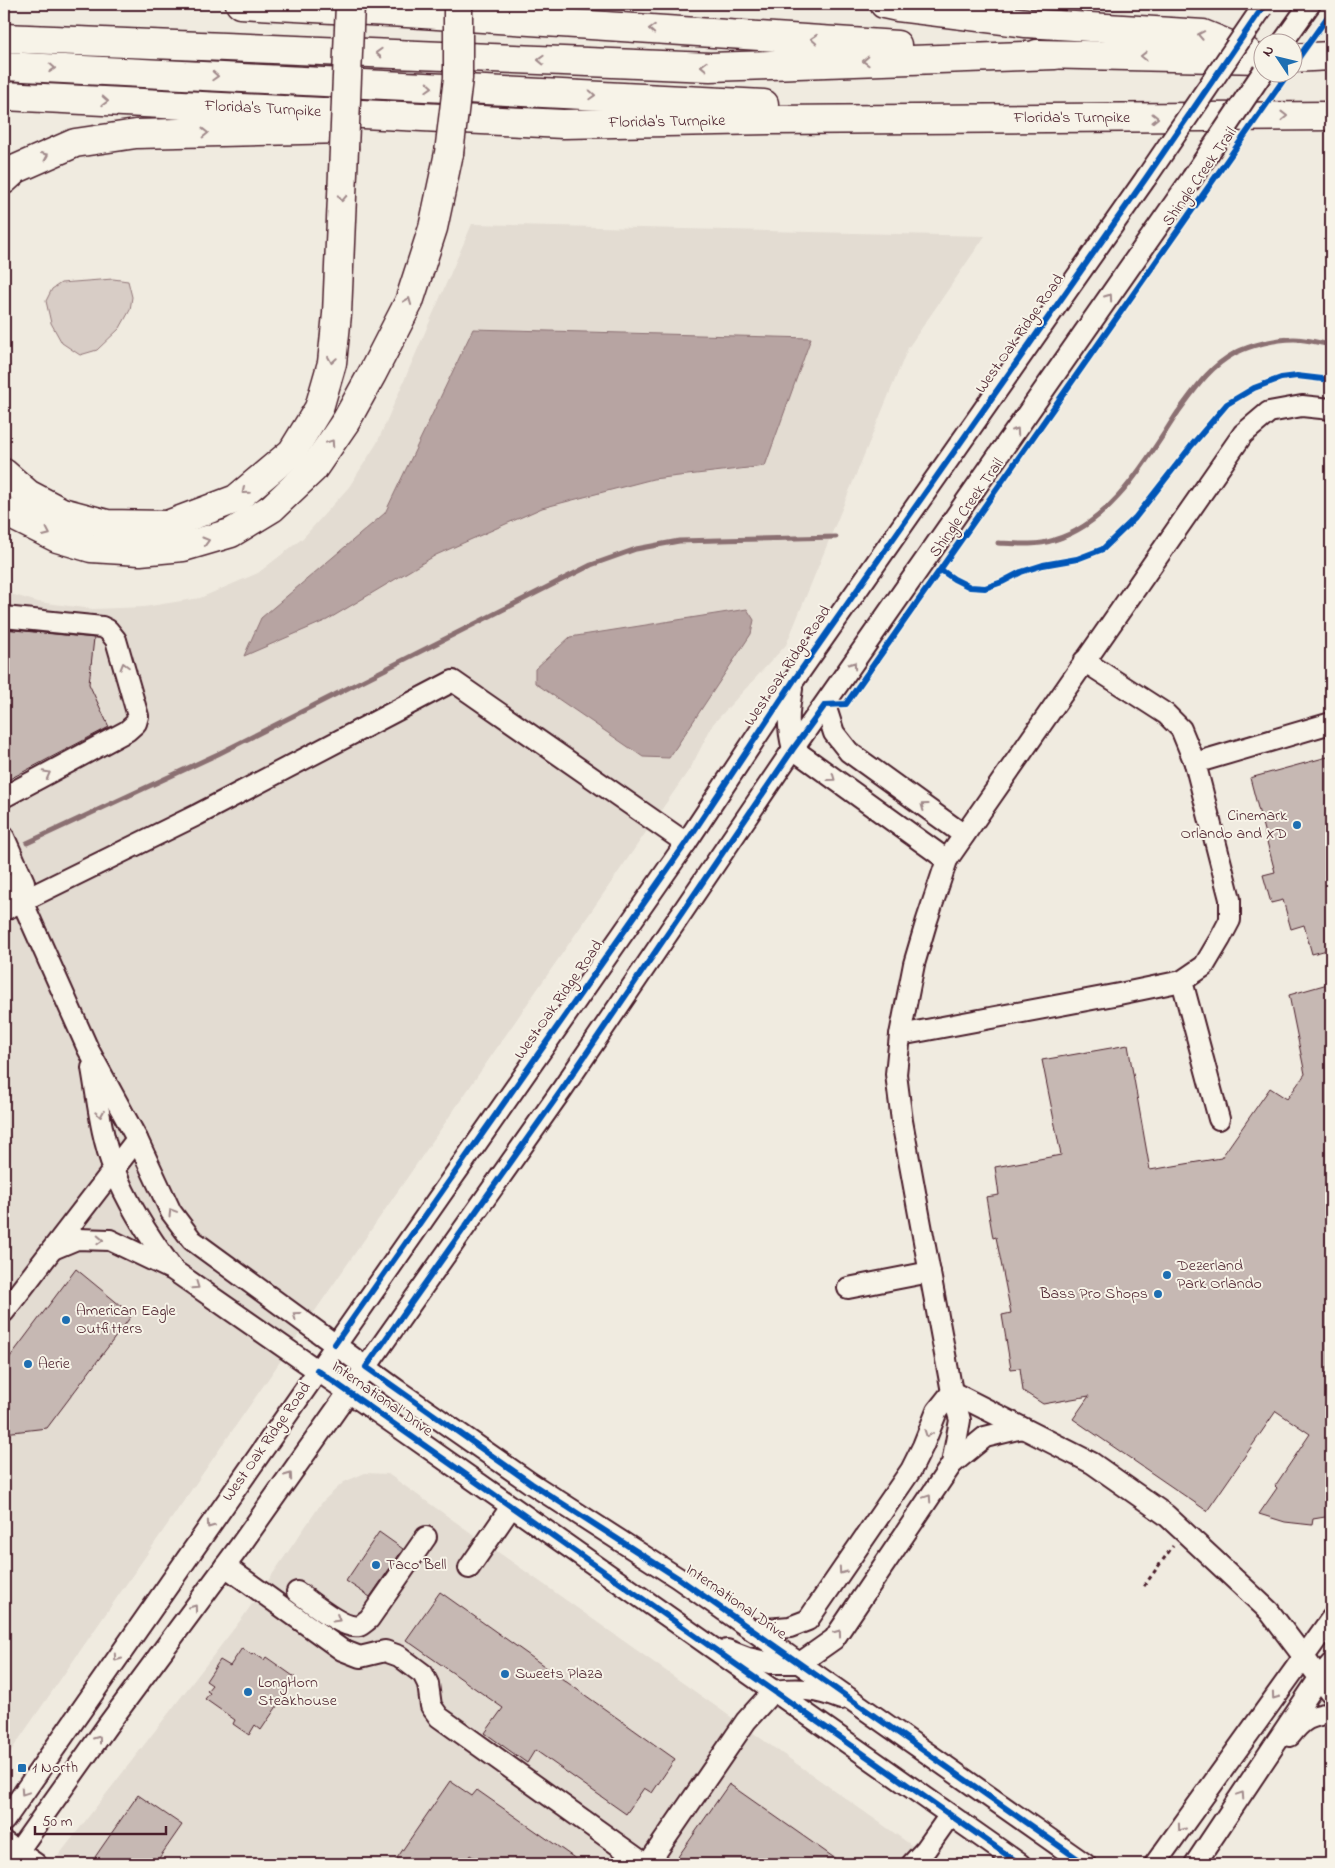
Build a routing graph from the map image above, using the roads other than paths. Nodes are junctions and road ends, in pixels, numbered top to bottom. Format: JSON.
{"nodes":[{"id":1,"x":240,"y":4,"type":"edge"},
{"id":2,"x":350,"y":4,"type":"edge"},
{"id":3,"x":458,"y":4,"type":"edge"},
{"id":4,"x":884,"y":4,"type":"edge"},
{"id":5,"x":1263,"y":6,"type":"edge"},
{"id":6,"x":1308,"y":6,"type":"edge"},
{"id":7,"x":1291,"y":32,"type":"edge"},
{"id":8,"x":4,"y":38,"type":"edge"},
{"id":9,"x":1252,"y":54,"type":"edge"},
{"id":10,"x":1055,"y":55,"type":"junction"},
{"id":11,"x":1331,"y":56,"type":"edge"},
{"id":12,"x":1302,"y":57,"type":"edge"},
{"id":13,"x":1252,"y":58,"type":"edge"},
{"id":14,"x":4,"y":66,"type":"edge"},
{"id":15,"x":1256,"y":82,"type":"edge"},
{"id":16,"x":4,"y":96,"type":"edge"},
{"id":17,"x":1331,"y":116,"type":"edge"},
{"id":18,"x":1054,"y":118,"type":"junction"},
{"id":19,"x":563,"y":124,"type":"junction"},
{"id":20,"x":4,"y":180,"type":"edge"},
{"id":21,"x":1331,"y":409,"type":"edge"},
{"id":22,"x":4,"y":473,"type":"edge"},
{"id":23,"x":4,"y":510,"type":"edge"},
{"id":24,"x":4,"y":617,"type":"edge"},
{"id":25,"x":1084,"y":661,"type":"junction"},
{"id":26,"x":794,"y":680,"type":"junction"},
{"id":27,"x":825,"y":705,"type":"junction"},
{"id":28,"x":1331,"y":723,"type":"edge"},
{"id":29,"x":793,"y":750,"type":"junction"},
{"id":30,"x":1195,"y":763,"type":"junction"},
{"id":31,"x":4,"y":797,"type":"edge"},
{"id":32,"x":964,"y":834,"type":"junction"},
{"id":33,"x":4,"y":837,"type":"edge"},
{"id":34,"x":686,"y":843,"type":"junction"},
{"id":35,"x":947,"y":860,"type":"junction"},
{"id":36,"x":4,"y":883,"type":"edge"},
{"id":37,"x":22,"y":901,"type":"junction"},
{"id":38,"x":4,"y":910,"type":"edge"},
{"id":39,"x":1182,"y":981,"type":"junction"},
{"id":40,"x":900,"y":1035,"type":"junction"},
{"id":41,"x":88,"y":1049,"type":"junction"},
{"id":42,"x":1219,"y":1119,"type":"dead end"},
{"id":43,"x":137,"y":1139,"type":"junction"},
{"id":44,"x":114,"y":1170,"type":"junction"},
{"id":45,"x":53,"y":1249,"type":"junction"},
{"id":46,"x":173,"y":1270,"type":"junction"},
{"id":47,"x":930,"y":1272,"type":"junction"},
{"id":48,"x":848,"y":1288,"type":"dead end"},
{"id":49,"x":4,"y":1312,"type":"edge"},
{"id":50,"x":335,"y":1344,"type":"junction"},
{"id":51,"x":366,"y":1367,"type":"junction"},
{"id":52,"x":317,"y":1370,"type":"junction"},
{"id":53,"x":349,"y":1392,"type":"junction"},
{"id":54,"x":952,"y":1392,"type":"junction"},
{"id":55,"x":1022,"y":1428,"type":"junction"},
{"id":56,"x":952,"y":1464,"type":"junction"},
{"id":57,"x":510,"y":1506,"type":"junction"},
{"id":58,"x":426,"y":1537,"type":"dead end"},
{"id":59,"x":225,"y":1566,"type":"junction"},
{"id":60,"x":469,"y":1568,"type":"dead end"},
{"id":61,"x":297,"y":1592,"type":"dead end"},
{"id":62,"x":1331,"y":1619,"type":"edge"},
{"id":63,"x":752,"y":1630,"type":"junction"},
{"id":64,"x":707,"y":1643,"type":"junction"},
{"id":65,"x":1304,"y":1656,"type":"junction"},
{"id":66,"x":800,"y":1663,"type":"junction"},
{"id":67,"x":1327,"y":1678,"type":"edge"},
{"id":68,"x":773,"y":1691,"type":"junction"},
{"id":69,"x":859,"y":1705,"type":"junction"},
{"id":70,"x":1331,"y":1713,"type":"edge"},
{"id":71,"x":1262,"y":1764,"type":"junction"},
{"id":72,"x":950,"y":1815,"type":"junction"},
{"id":73,"x":4,"y":1821,"type":"edge"},
{"id":74,"x":10,"y":1853,"type":"edge"},
{"id":75,"x":36,"y":1864,"type":"edge"},
{"id":76,"x":647,"y":1864,"type":"edge"},
{"id":77,"x":912,"y":1864,"type":"edge"},
{"id":78,"x":1020,"y":1864,"type":"edge"},
{"id":79,"x":1085,"y":1864,"type":"edge"},
{"id":80,"x":1156,"y":1864,"type":"edge"},
{"id":81,"x":1195,"y":1864,"type":"edge"}],
"edges":[{"from":10,"to":1,"type":"highway","one_way":true},
{"from":2,"to":22,"type":"highway","one_way":true,"bridge":true},
{"from":23,"to":3,"type":"highway","one_way":true,"bridge":true},
{"from":9,"to":4,"type":"highway","one_way":true},
{"from":5,"to":26,"type":"street","name":"West Oak Ridge Road","bridge":true},
{"from":6,"to":7,"type":"street"},
{"from":10,"to":8,"type":"highway","one_way":true},
{"from":13,"to":10,"type":"highway","one_way":true},
{"from":11,"to":12,"type":"highway"},
{"from":14,"to":18,"type":"highway","one_way":true},
{"from":27,"to":15,"type":"street","one_way":true,"bridge":true},
{"from":16,"to":19,"type":"highway","name":"Florida's Turnpike","one_way":true},
{"from":18,"to":17,"type":"highway","name":"Florida's Turnpike","one_way":true},
{"from":18,"to":19,"type":"highway","name":"Florida's Turnpike"},
{"from":20,"to":19,"type":"highway","one_way":true},
{"from":21,"to":25,"type":"street"},
{"from":31,"to":24,"type":"street","one_way":true},
{"from":25,"to":30,"type":"street"},
{"from":25,"to":32,"type":"street"},
{"from":26,"to":29,"type":"street"},
{"from":26,"to":34,"type":"street","name":"West Oak Ridge Road"},
{"from":27,"to":29,"type":"street"},
{"from":32,"to":27,"type":"street","one_way":true},
{"from":28,"to":30,"type":"street"},
{"from":29,"to":35,"type":"street","one_way":true},
{"from":29,"to":51,"type":"street"},
{"from":30,"to":39,"type":"street"},
{"from":32,"to":35,"type":"street"},
{"from":33,"to":37,"type":"street"},
{"from":34,"to":37,"type":"street"},
{"from":34,"to":50,"type":"street","name":"West Oak Ridge Road"},
{"from":35,"to":40,"type":"street"},
{"from":36,"to":37,"type":"street"},
{"from":37,"to":38,"type":"street"},
{"from":37,"to":41,"type":"street"},
{"from":39,"to":40,"type":"street"},
{"from":39,"to":42,"type":"street"},
{"from":40,"to":47,"type":"street"},
{"from":41,"to":43,"type":"street","name":"International Drive"},
{"from":41,"to":44,"type":"street","one_way":true},
{"from":43,"to":44,"type":"street"},
{"from":50,"to":43,"type":"street","name":"International Drive","one_way":true},
{"from":44,"to":45,"type":"street"},
{"from":44,"to":46,"type":"street"},
{"from":45,"to":46,"type":"street","one_way":true},
{"from":45,"to":49,"type":"street"},
{"from":46,"to":52,"type":"street","name":"International Drive","one_way":true},
{"from":47,"to":48,"type":"street"},
{"from":47,"to":54,"type":"street"},
{"from":50,"to":51,"type":"street","name":"International Drive"},
{"from":50,"to":52,"type":"street","name":"West Oak Ridge Road"},
{"from":51,"to":53,"type":"street"},
{"from":51,"to":63,"type":"street","name":"International Drive"},
{"from":52,"to":53,"type":"street","name":"International Drive"},
{"from":52,"to":73,"type":"street","name":"West Oak Ridge Road","one_way":true},
{"from":53,"to":57,"type":"street","name":"International Drive"},
{"from":59,"to":53,"type":"street","one_way":true},
{"from":54,"to":55,"type":"street"},
{"from":54,"to":56,"type":"street"},
{"from":54,"to":63,"type":"street","one_way":true},
{"from":55,"to":56,"type":"street"},
{"from":55,"to":65,"type":"street"},
{"from":66,"to":56,"type":"street","one_way":true},
{"from":57,"to":60,"type":"street"},
{"from":57,"to":64,"type":"street","name":"International Drive"},
{"from":61,"to":58,"type":"street","one_way":true},
{"from":74,"to":59,"type":"street","one_way":true},
{"from":59,"to":76,"type":"street"},
{"from":62,"to":65,"type":"street"},
{"from":63,"to":66,"type":"street","name":"International Drive"},
{"from":64,"to":66,"type":"street"},
{"from":64,"to":68,"type":"street","name":"International Drive"},
{"from":65,"to":67,"type":"street"},
{"from":65,"to":80,"type":"street","one_way":true},
{"from":66,"to":69,"type":"street","name":"International Drive"},
{"from":67,"to":71,"type":"street"},
{"from":68,"to":69,"type":"street"},
{"from":68,"to":72,"type":"street","name":"International Drive"},
{"from":68,"to":76,"type":"street"},
{"from":69,"to":79,"type":"street","name":"International Drive"},
{"from":70,"to":71,"type":"street"},
{"from":81,"to":71,"type":"street","one_way":true},
{"from":72,"to":77,"type":"street"},
{"from":72,"to":78,"type":"street","name":"International Drive"},
{"from":74,"to":75,"type":"street"}]}
